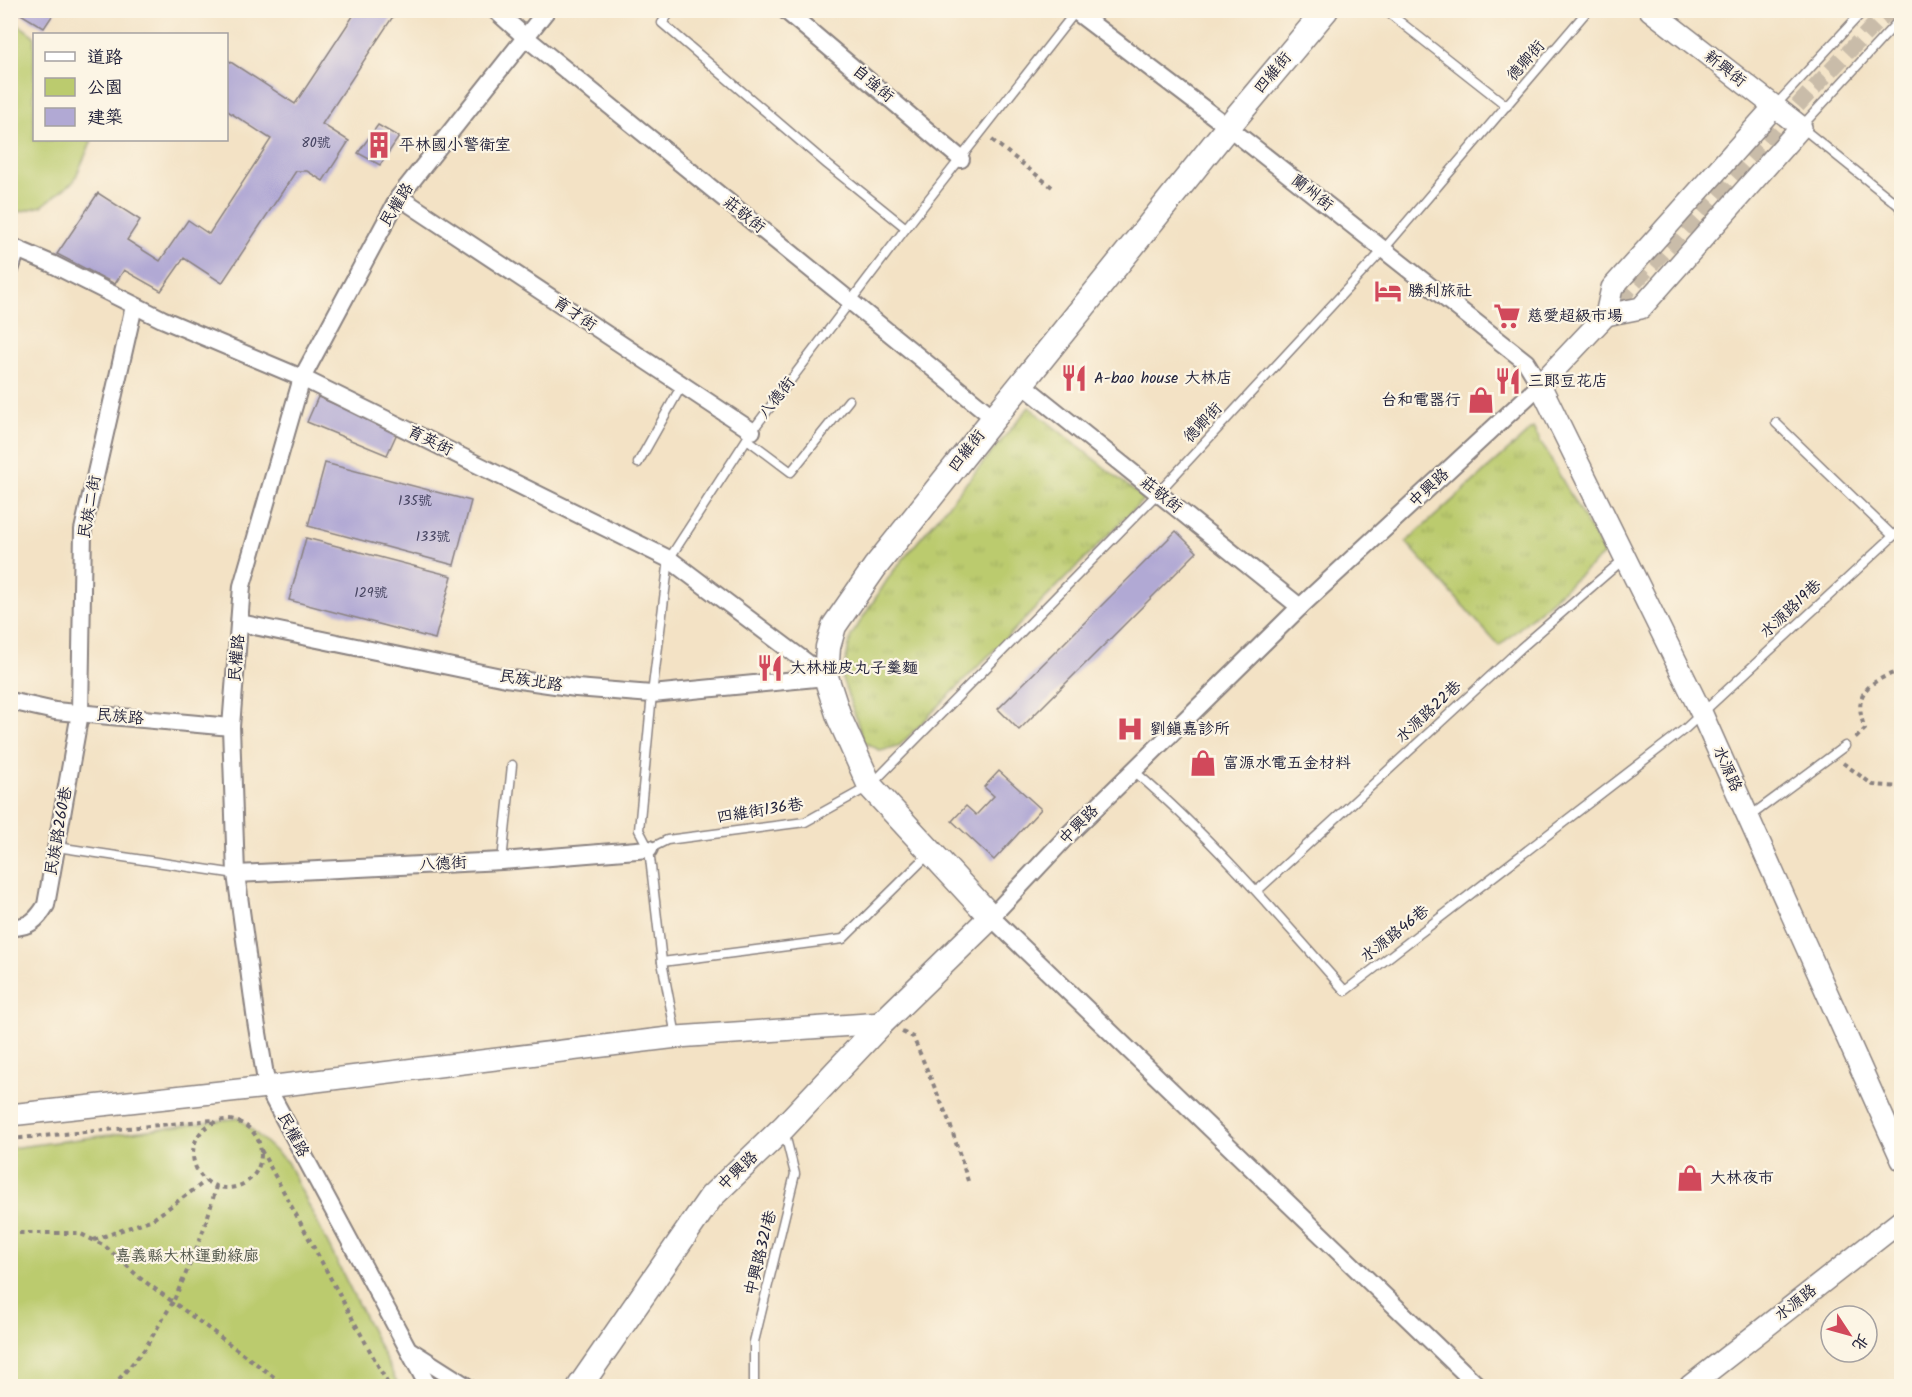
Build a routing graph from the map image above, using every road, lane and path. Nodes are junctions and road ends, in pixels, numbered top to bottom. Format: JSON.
{"nodes":[{"id":1,"x":495,"y":10,"type":"edge"},
{"id":2,"x":547,"y":10,"type":"edge"},
{"id":3,"x":672,"y":10,"type":"edge"},
{"id":4,"x":785,"y":10,"type":"edge"},
{"id":5,"x":1326,"y":10,"type":"edge"},
{"id":6,"x":1385,"y":10,"type":"edge"},
{"id":7,"x":1588,"y":10,"type":"edge"},
{"id":8,"x":1650,"y":10,"type":"edge"},
{"id":9,"x":1863,"y":10,"type":"edge"},
{"id":10,"x":1075,"y":11,"type":"edge"},
{"id":11,"x":1902,"y":17,"type":"edge"},
{"id":12,"x":524,"y":36,"type":"junction"},
{"id":13,"x":1507,"y":106,"type":"junction"},
{"id":14,"x":1774,"y":107,"type":"junction"},
{"id":15,"x":1228,"y":127,"type":"junction"},
{"id":16,"x":1801,"y":127,"type":"junction"},
{"id":17,"x":981,"y":132,"type":"junction"},
{"id":18,"x":961,"y":159,"type":"junction"},
{"id":19,"x":1052,"y":187,"type":"dead end"},
{"id":20,"x":399,"y":197,"type":"junction"},
{"id":21,"x":1902,"y":211,"type":"edge"},
{"id":22,"x":906,"y":228,"type":"junction"},
{"id":23,"x":14,"y":248,"type":"edge"},
{"id":24,"x":1384,"y":249,"type":"junction"},
{"id":25,"x":10,"y":270,"type":"edge"},
{"id":26,"x":851,"y":302,"type":"junction"},
{"id":27,"x":134,"y":306,"type":"junction"},
{"id":28,"x":1612,"y":308,"type":"junction"},
{"id":29,"x":302,"y":378,"type":"junction"},
{"id":30,"x":1022,"y":384,"type":"junction"},
{"id":31,"x":682,"y":386,"type":"junction"},
{"id":32,"x":1540,"y":386,"type":"junction"},
{"id":33,"x":849,"y":400,"type":"dead end"},
{"id":34,"x":993,"y":418,"type":"junction"},
{"id":35,"x":1776,"y":423,"type":"dead end"},
{"id":36,"x":749,"y":435,"type":"junction"},
{"id":37,"x":638,"y":463,"type":"dead end"},
{"id":38,"x":1158,"y":493,"type":"junction"},
{"id":39,"x":1899,"y":531,"type":"edge"},
{"id":40,"x":1625,"y":558,"type":"junction"},
{"id":41,"x":669,"y":559,"type":"junction"},
{"id":42,"x":1300,"y":607,"type":"junction"},
{"id":43,"x":240,"y":623,"type":"junction"},
{"id":44,"x":1894,"y":673,"type":"dead end"},
{"id":45,"x":826,"y":677,"type":"junction"},
{"id":46,"x":652,"y":694,"type":"junction"},
{"id":47,"x":10,"y":701,"type":"edge"},
{"id":48,"x":1701,"y":712,"type":"junction"},
{"id":49,"x":80,"y":713,"type":"junction"},
{"id":50,"x":231,"y":728,"type":"junction"},
{"id":51,"x":1845,"y":746,"type":"junction"},
{"id":52,"x":512,"y":765,"type":"dead end"},
{"id":53,"x":1134,"y":771,"type":"junction"},
{"id":54,"x":870,"y":786,"type":"junction"},
{"id":55,"x":1902,"y":787,"type":"edge"},
{"id":56,"x":1749,"y":817,"type":"junction"},
{"id":57,"x":57,"y":848,"type":"junction"},
{"id":58,"x":649,"y":849,"type":"junction"},
{"id":59,"x":930,"y":852,"type":"junction"},
{"id":60,"x":502,"y":861,"type":"junction"},
{"id":61,"x":236,"y":874,"type":"junction"},
{"id":62,"x":1257,"y":891,"type":"junction"},
{"id":63,"x":991,"y":917,"type":"junction"},
{"id":64,"x":10,"y":927,"type":"edge"},
{"id":65,"x":662,"y":962,"type":"junction"},
{"id":66,"x":882,"y":1023,"type":"junction"},
{"id":67,"x":677,"y":1037,"type":"junction"},
{"id":68,"x":267,"y":1087,"type":"junction"},
{"id":69,"x":10,"y":1115,"type":"edge"},
{"id":70,"x":220,"y":1120,"type":"junction"},
{"id":71,"x":784,"y":1127,"type":"junction"},
{"id":72,"x":10,"y":1139,"type":"edge"},
{"id":73,"x":261,"y":1149,"type":"junction"},
{"id":74,"x":1900,"y":1154,"type":"edge"},
{"id":75,"x":206,"y":1181,"type":"junction"},
{"id":76,"x":968,"y":1181,"type":"dead end"},
{"id":77,"x":216,"y":1186,"type":"junction"},
{"id":78,"x":1902,"y":1220,"type":"edge"},
{"id":79,"x":10,"y":1233,"type":"edge"},
{"id":80,"x":94,"y":1240,"type":"junction"},
{"id":81,"x":173,"y":1302,"type":"junction"},
{"id":82,"x":410,"y":1351,"type":"junction"},
{"id":83,"x":113,"y":1386,"type":"edge"},
{"id":84,"x":286,"y":1386,"type":"edge"},
{"id":85,"x":389,"y":1386,"type":"edge"},
{"id":86,"x":428,"y":1386,"type":"edge"},
{"id":87,"x":466,"y":1386,"type":"edge"},
{"id":88,"x":580,"y":1386,"type":"edge"},
{"id":89,"x":754,"y":1386,"type":"edge"},
{"id":90,"x":1479,"y":1386,"type":"edge"},
{"id":91,"x":1690,"y":1386,"type":"edge"}],
"edges":[{"from":1,"to":12,"type":"street","name":"莊敬街"},
{"from":2,"to":12,"type":"street","name":"民權路"},
{"from":3,"to":22,"type":"lane"},
{"from":4,"to":18,"type":"street","name":"自強街"},
{"from":5,"to":15,"type":"main road","name":"四維街"},
{"from":6,"to":13,"type":"lane"},
{"from":7,"to":13,"type":"lane","name":"德卿街"},
{"from":8,"to":14,"type":"street","name":"新興街"},
{"from":9,"to":14,"type":"lane"},
{"from":10,"to":15,"type":"street","name":"蘭州街"},
{"from":10,"to":17,"type":"lane","name":"八德街"},
{"from":11,"to":16,"type":"lane"},
{"from":12,"to":20,"type":"street","name":"民權路"},
{"from":12,"to":26,"type":"street","name":"莊敬街"},
{"from":13,"to":24,"type":"lane","name":"德卿街"},
{"from":14,"to":16,"type":"street","name":"新興街"},
{"from":14,"to":28,"type":"street"},
{"from":15,"to":24,"type":"street","name":"蘭州街"},
{"from":15,"to":30,"type":"main road","name":"四維街"},
{"from":16,"to":21,"type":"lane"},
{"from":16,"to":28,"type":"street"},
{"from":17,"to":18,"type":"lane","name":"八德街"},
{"from":17,"to":19,"type":"path"},
{"from":18,"to":22,"type":"lane","name":"八德街"},
{"from":20,"to":29,"type":"street","name":"民權路"},
{"from":20,"to":31,"type":"street","name":"育才街"},
{"from":22,"to":26,"type":"lane","name":"八德街"},
{"from":23,"to":25,"type":"street"},
{"from":23,"to":27,"type":"street","name":"育英街"},
{"from":24,"to":32,"type":"street","name":"蘭州街"},
{"from":24,"to":38,"type":"lane","name":"德卿街"},
{"from":26,"to":34,"type":"street","name":"莊敬街"},
{"from":26,"to":36,"type":"lane","name":"八德街"},
{"from":27,"to":29,"type":"street","name":"育英街"},
{"from":27,"to":49,"type":"street","name":"民族二街"},
{"from":28,"to":32,"type":"street","name":"中興路"},
{"from":29,"to":41,"type":"street","name":"育英街"},
{"from":29,"to":43,"type":"street","name":"民權路"},
{"from":30,"to":34,"type":"main road","name":"四維街"},
{"from":30,"to":38,"type":"street","name":"莊敬街"},
{"from":31,"to":36,"type":"street","name":"育才街"},
{"from":31,"to":37,"type":"lane"},
{"from":32,"to":40,"type":"street","name":"水源路"},
{"from":32,"to":42,"type":"street","name":"中興路"},
{"from":33,"to":36,"type":"lane"},
{"from":34,"to":45,"type":"main road","name":"四維街"},
{"from":35,"to":39,"type":"lane"},
{"from":36,"to":41,"type":"lane","name":"八德街"},
{"from":38,"to":42,"type":"street","name":"莊敬街"},
{"from":38,"to":54,"type":"lane","name":"德卿街"},
{"from":39,"to":48,"type":"lane","name":"水源路19巷"},
{"from":40,"to":48,"type":"street","name":"水源路"},
{"from":40,"to":62,"type":"lane","name":"水源路22巷"},
{"from":41,"to":45,"type":"street","name":"育英街"},
{"from":41,"to":46,"type":"lane","name":"八德街"},
{"from":42,"to":53,"type":"street","name":"中興路"},
{"from":43,"to":46,"type":"street","name":"民族北路"},
{"from":43,"to":50,"type":"street","name":"民權路"},
{"from":44,"to":51,"type":"path"},
{"from":45,"to":46,"type":"street","name":"民族北路"},
{"from":45,"to":54,"type":"main road","name":"四維街"},
{"from":46,"to":58,"type":"lane","name":"八德街"},
{"from":47,"to":49,"type":"street","name":"民族路"},
{"from":48,"to":56,"type":"street","name":"水源路"},
{"from":48,"to":62,"type":"lane","name":"水源路46巷"},
{"from":49,"to":50,"type":"street","name":"民族路"},
{"from":49,"to":57,"type":"street","name":"民族路260巷"},
{"from":50,"to":61,"type":"street","name":"民權路"},
{"from":51,"to":55,"type":"path"},
{"from":51,"to":56,"type":"lane"},
{"from":52,"to":60,"type":"lane"},
{"from":53,"to":62,"type":"lane","name":"水源路46巷"},
{"from":53,"to":63,"type":"street","name":"中興路"},
{"from":54,"to":58,"type":"lane","name":"四維街136巷"},
{"from":54,"to":59,"type":"main road","name":"四維街"},
{"from":56,"to":74,"type":"street","name":"水源路"},
{"from":57,"to":61,"type":"lane"},
{"from":57,"to":64,"type":"street","name":"民族路260巷"},
{"from":58,"to":60,"type":"street","name":"八德街"},
{"from":58,"to":65,"type":"lane","name":"八德街"},
{"from":59,"to":63,"type":"main road","name":"四維街"},
{"from":59,"to":65,"type":"lane"},
{"from":60,"to":61,"type":"street","name":"八德街"},
{"from":61,"to":68,"type":"street","name":"民權路"},
{"from":63,"to":66,"type":"main road","name":"中興路"},
{"from":63,"to":90,"type":"street"},
{"from":65,"to":67,"type":"lane","name":"八德街"},
{"from":66,"to":67,"type":"street"},
{"from":66,"to":71,"type":"main road","name":"中興路"},
{"from":66,"to":76,"type":"path"},
{"from":67,"to":68,"type":"street"},
{"from":68,"to":69,"type":"street"},
{"from":68,"to":82,"type":"street","name":"民權路"},
{"from":70,"to":72,"type":"path"},
{"from":70,"to":73,"type":"path"},
{"from":70,"to":75,"type":"path"},
{"from":71,"to":88,"type":"main road","name":"中興路"},
{"from":71,"to":89,"type":"lane","name":"中興路321巷"},
{"from":73,"to":77,"type":"path"},
{"from":73,"to":85,"type":"path"},
{"from":75,"to":77,"type":"path"},
{"from":75,"to":80,"type":"path"},
{"from":77,"to":81,"type":"path"},
{"from":78,"to":91,"type":"street","name":"水源路"},
{"from":79,"to":80,"type":"path"},
{"from":80,"to":81,"type":"path"},
{"from":81,"to":83,"type":"path"},
{"from":81,"to":84,"type":"path"},
{"from":82,"to":86,"type":"street","name":"民權路"},
{"from":82,"to":87,"type":"street","name":"民權路"}]}
